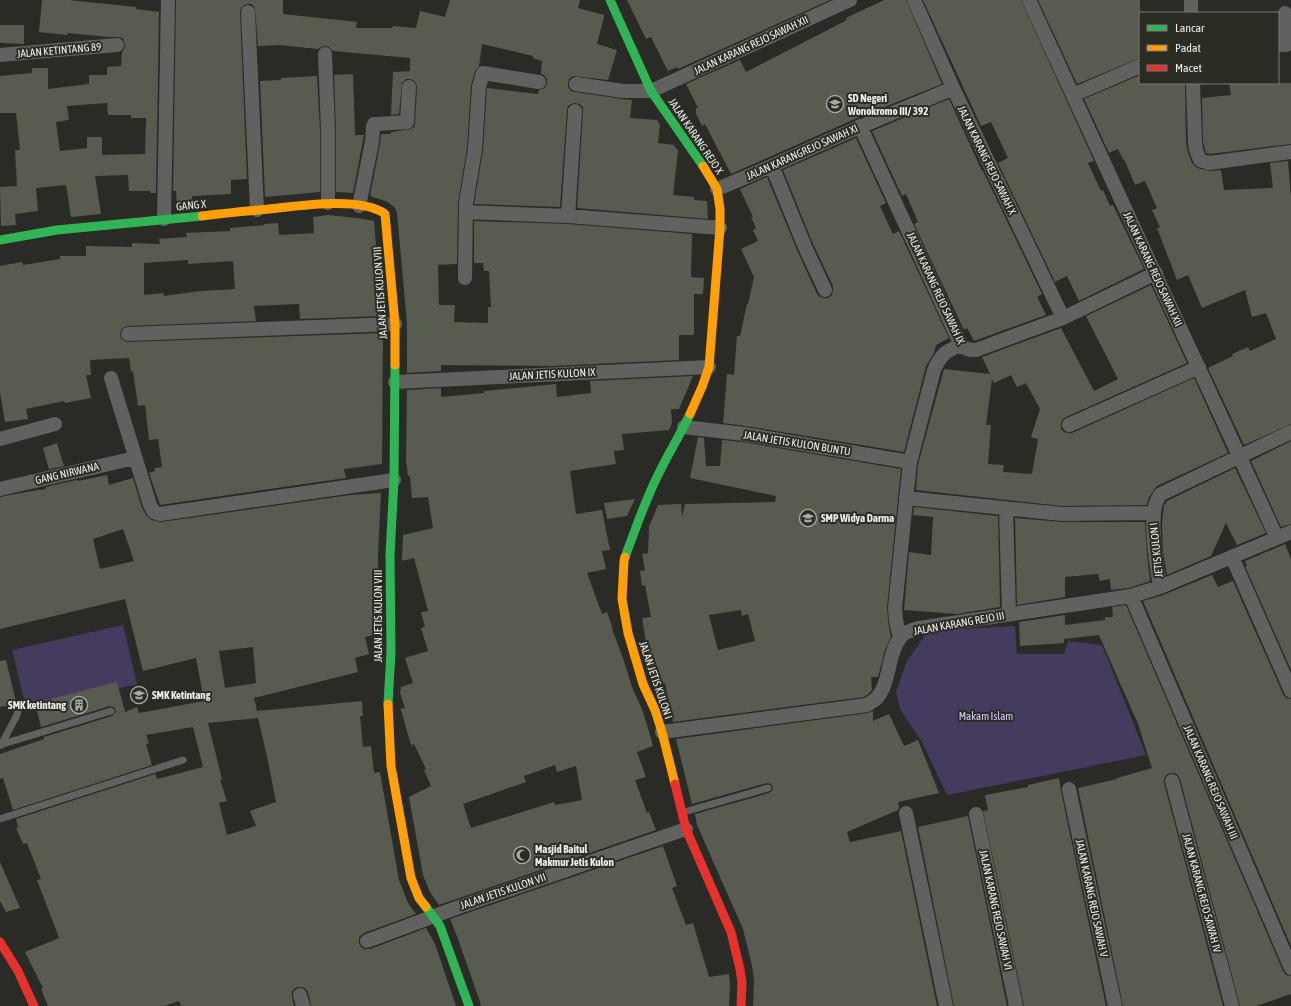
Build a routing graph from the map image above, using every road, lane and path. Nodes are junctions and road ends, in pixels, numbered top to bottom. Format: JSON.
{"nodes":[{"id":1,"x":168,"y":0,"type":"edge"},
{"id":2,"x":610,"y":0,"type":"edge"},
{"id":3,"x":850,"y":0,"type":"edge"},
{"id":4,"x":914,"y":0,"type":"edge"},
{"id":5,"x":1029,"y":0,"type":"edge"},
{"id":6,"x":1191,"y":0,"type":"edge"},
{"id":7,"x":248,"y":12,"type":"dead end"},
{"id":8,"x":1191,"y":12,"type":"edge"},
{"id":9,"x":1285,"y":13,"type":"dead end"},
{"id":10,"x":117,"y":45,"type":"dead end"},
{"id":11,"x":1279,"y":45,"type":"edge"},
{"id":12,"x":325,"y":54,"type":"dead end"},
{"id":13,"x":0,"y":55,"type":"edge"},
{"id":14,"x":1139,"y":66,"type":"edge"},
{"id":15,"x":539,"y":82,"type":"dead end"},
{"id":16,"x":576,"y":84,"type":"dead end"},
{"id":17,"x":1192,"y":84,"type":"edge"},
{"id":18,"x":409,"y":87,"type":"dead end"},
{"id":19,"x":953,"y":88,"type":"junction"},
{"id":20,"x":651,"y":91,"type":"junction"},
{"id":21,"x":1073,"y":95,"type":"junction"},
{"id":22,"x":575,"y":111,"type":"dead end"},
{"id":23,"x":860,"y":126,"type":"junction"},
{"id":24,"x":1291,"y":152,"type":"edge"},
{"id":25,"x":772,"y":166,"type":"junction"},
{"id":26,"x":717,"y":189,"type":"junction"},
{"id":27,"x":328,"y":203,"type":"junction"},
{"id":28,"x":359,"y":206,"type":"junction"},
{"id":29,"x":257,"y":210,"type":"junction"},
{"id":30,"x":383,"y":212,"type":"joint"},
{"id":31,"x":466,"y":212,"type":"junction"},
{"id":32,"x":568,"y":216,"type":"junction"},
{"id":33,"x":164,"y":219,"type":"junction"},
{"id":34,"x":720,"y":228,"type":"junction"},
{"id":35,"x":0,"y":240,"type":"edge"},
{"id":36,"x":1156,"y":273,"type":"junction"},
{"id":37,"x":465,"y":278,"type":"dead end"},
{"id":38,"x":825,"y":290,"type":"dead end"},
{"id":39,"x":1064,"y":318,"type":"junction"},
{"id":40,"x":395,"y":324,"type":"junction"},
{"id":41,"x":128,"y":334,"type":"dead end"},
{"id":42,"x":961,"y":345,"type":"junction"},
{"id":43,"x":708,"y":367,"type":"junction"},
{"id":44,"x":1199,"y":367,"type":"junction"},
{"id":45,"x":111,"y":378,"type":"dead end"},
{"id":46,"x":395,"y":382,"type":"junction"},
{"id":47,"x":55,"y":424,"type":"dead end"},
{"id":48,"x":1069,"y":425,"type":"dead end"},
{"id":49,"x":684,"y":427,"type":"junction"},
{"id":50,"x":1291,"y":432,"type":"edge"},
{"id":51,"x":0,"y":439,"type":"edge"},
{"id":52,"x":1240,"y":456,"type":"junction"},
{"id":53,"x":135,"y":458,"type":"junction"},
{"id":54,"x":910,"y":462,"type":"junction"},
{"id":55,"x":394,"y":480,"type":"junction"},
{"id":56,"x":0,"y":489,"type":"edge"},
{"id":57,"x":906,"y":498,"type":"junction"},
{"id":58,"x":1006,"y":508,"type":"junction"},
{"id":59,"x":1153,"y":513,"type":"junction"},
{"id":60,"x":1291,"y":532,"type":"edge"},
{"id":61,"x":1277,"y":538,"type":"junction"},
{"id":62,"x":1232,"y":556,"type":"junction"},
{"id":63,"x":1160,"y":587,"type":"junction"},
{"id":64,"x":1131,"y":596,"type":"junction"},
{"id":65,"x":1009,"y":614,"type":"junction"},
{"id":66,"x":900,"y":637,"type":"junction"},
{"id":67,"x":1291,"y":691,"type":"edge"},
{"id":68,"x":19,"y":706,"type":"dead end"},
{"id":69,"x":111,"y":711,"type":"dead end"},
{"id":70,"x":662,"y":732,"type":"junction"},
{"id":71,"x":1,"y":745,"type":"edge"},
{"id":72,"x":183,"y":760,"type":"dead end"},
{"id":73,"x":1172,"y":781,"type":"dead end"},
{"id":74,"x":768,"y":788,"type":"dead end"},
{"id":75,"x":1069,"y":789,"type":"dead end"},
{"id":76,"x":682,"y":812,"type":"junction"},
{"id":77,"x":906,"y":813,"type":"dead end"},
{"id":78,"x":976,"y":814,"type":"dead end"},
{"id":79,"x":0,"y":819,"type":"edge"},
{"id":80,"x":686,"y":829,"type":"junction"},
{"id":81,"x":432,"y":916,"type":"junction"},
{"id":82,"x":367,"y":941,"type":"dead end"},
{"id":83,"x":0,"y":942,"type":"edge"},
{"id":84,"x":1291,"y":968,"type":"edge"},
{"id":85,"x":34,"y":1006,"type":"edge"},
{"id":86,"x":469,"y":1006,"type":"edge"},
{"id":87,"x":741,"y":1006,"type":"edge"},
{"id":88,"x":946,"y":1006,"type":"edge"},
{"id":89,"x":1016,"y":1006,"type":"edge"},
{"id":90,"x":1115,"y":1006,"type":"edge"},
{"id":91,"x":1232,"y":1006,"type":"edge"}],
"edges":[{"from":1,"to":33,"type":"street"},
{"from":2,"to":20,"type":"street","name":"JALAN KARANG REJO X"},
{"from":3,"to":20,"type":"street","name":"JALAN KARANG REJO SAWAH XII"},
{"from":4,"to":19,"type":"street","name":"JALAN KARANG REJO SAWAH X"},
{"from":5,"to":21,"type":"street","name":"JALAN KARANG REJO SAWAH XII"},
{"from":6,"to":8,"type":"street"},
{"from":7,"to":29,"type":"street"},
{"from":9,"to":11,"type":"street"},
{"from":10,"to":13,"type":"street","name":"JALAN KETINTANG 89"},
{"from":12,"to":27,"type":"street"},
{"from":14,"to":21,"type":"street"},
{"from":15,"to":31,"type":"street"},
{"from":16,"to":20,"type":"street"},
{"from":17,"to":24,"type":"street"},
{"from":18,"to":28,"type":"street"},
{"from":19,"to":23,"type":"street","name":"JALAN KARANGREJO SAWAH XI"},
{"from":19,"to":39,"type":"street","name":"JALAN KARANG REJO SAWAH X"},
{"from":20,"to":26,"type":"street","name":"JALAN KARANG REJO X"},
{"from":21,"to":36,"type":"street","name":"JALAN KARANG REJO SAWAH XII"},
{"from":22,"to":32,"type":"street"},
{"from":23,"to":25,"type":"street","name":"JALAN KARANGREJO SAWAH XI"},
{"from":23,"to":42,"type":"street","name":"JALAN KARANG REJO SAWAH IX"},
{"from":25,"to":26,"type":"street","name":"JALAN KARANGREJO SAWAH XI"},
{"from":25,"to":38,"type":"street"},
{"from":26,"to":34,"type":"street","name":"JALAN KARANG REJO X"},
{"from":27,"to":28,"type":"street","name":"GANG X"},
{"from":27,"to":29,"type":"street","name":"GANG X"},
{"from":28,"to":30,"type":"street","name":"GANG X"},
{"from":29,"to":33,"type":"street","name":"GANG X"},
{"from":30,"to":40,"type":"street","name":"JALAN JETIS KULON VIII"},
{"from":31,"to":32,"type":"street"},
{"from":31,"to":37,"type":"street"},
{"from":32,"to":34,"type":"street"},
{"from":33,"to":35,"type":"street","name":"GANG X"},
{"from":34,"to":43,"type":"street","name":"JALAN KARANG REJO X"},
{"from":36,"to":39,"type":"street","name":"JALAN KARANG REJO SAWAH IX"},
{"from":36,"to":44,"type":"street","name":"JALAN KARANG REJO SAWAH XII"},
{"from":39,"to":42,"type":"street","name":"JALAN KARANG REJO SAWAH IX"},
{"from":40,"to":41,"type":"street"},
{"from":40,"to":46,"type":"street","name":"JALAN JETIS KULON VIII"},
{"from":42,"to":54,"type":"street"},
{"from":43,"to":46,"type":"street","name":"JALAN JETIS KULON IX"},
{"from":43,"to":49,"type":"street","name":"JALAN JETIS KULON I"},
{"from":44,"to":48,"type":"street"},
{"from":44,"to":52,"type":"street","name":"JALAN KARANG REJO SAWAH XII"},
{"from":45,"to":53,"type":"street"},
{"from":46,"to":55,"type":"street","name":"JALAN JETIS KULON VIII"},
{"from":47,"to":51,"type":"street"},
{"from":49,"to":54,"type":"street","name":"JALAN JETIS KULON BUNTU"},
{"from":49,"to":70,"type":"street","name":"JALAN JETIS KULON I"},
{"from":50,"to":52,"type":"street"},
{"from":52,"to":59,"type":"street"},
{"from":52,"to":61,"type":"street","name":"JALAN KARANG REJO SAWAH XII"},
{"from":53,"to":55,"type":"street"},
{"from":53,"to":56,"type":"street","name":"GANG NIRWANA"},
{"from":54,"to":57,"type":"street"},
{"from":55,"to":81,"type":"street","name":"JALAN JETIS KULON VIII"},
{"from":57,"to":58,"type":"street"},
{"from":57,"to":66,"type":"street"},
{"from":58,"to":59,"type":"street"},
{"from":58,"to":65,"type":"street"},
{"from":59,"to":63,"type":"street","name":"JETIS KULON I"},
{"from":60,"to":61,"type":"street","name":"JALAN KARANG REJO III"},
{"from":61,"to":62,"type":"street","name":"JALAN KARANG REJO III"},
{"from":62,"to":63,"type":"street","name":"JALAN KARANG REJO III"},
{"from":62,"to":67,"type":"street"},
{"from":63,"to":64,"type":"street","name":"JALAN KARANG REJO III"},
{"from":64,"to":65,"type":"street","name":"JALAN KARANG REJO III"},
{"from":64,"to":84,"type":"street","name":"JALAN KARANG REJO SAWAH III"},
{"from":65,"to":66,"type":"street","name":"JALAN KARANG REJO III"},
{"from":66,"to":70,"type":"street","name":"JALAN KARANG REJO III"},
{"from":68,"to":71,"type":"lane"},
{"from":69,"to":71,"type":"lane"},
{"from":70,"to":76,"type":"street","name":"JALAN JETIS KULON I"},
{"from":72,"to":79,"type":"lane"},
{"from":73,"to":91,"type":"street","name":"JALAN KARANG REJO SAWAH IV"},
{"from":74,"to":76,"type":"lane"},
{"from":75,"to":90,"type":"street","name":"JALAN KARANG REJO SAWAH V"},
{"from":76,"to":80,"type":"street","name":"JALAN JETIS KULON I"},
{"from":77,"to":88,"type":"street"},
{"from":78,"to":89,"type":"street","name":"JALAN KARANG REJO SAWAH VI"},
{"from":80,"to":81,"type":"street","name":"JALAN JETIS KULON VII"},
{"from":80,"to":87,"type":"street","name":"JALAN JETIS KULON I"},
{"from":81,"to":82,"type":"street","name":"JALAN JETIS KULON VII"},
{"from":81,"to":86,"type":"street","name":"JALAN JETIS KULON VIII"},
{"from":83,"to":85,"type":"street"}]}
